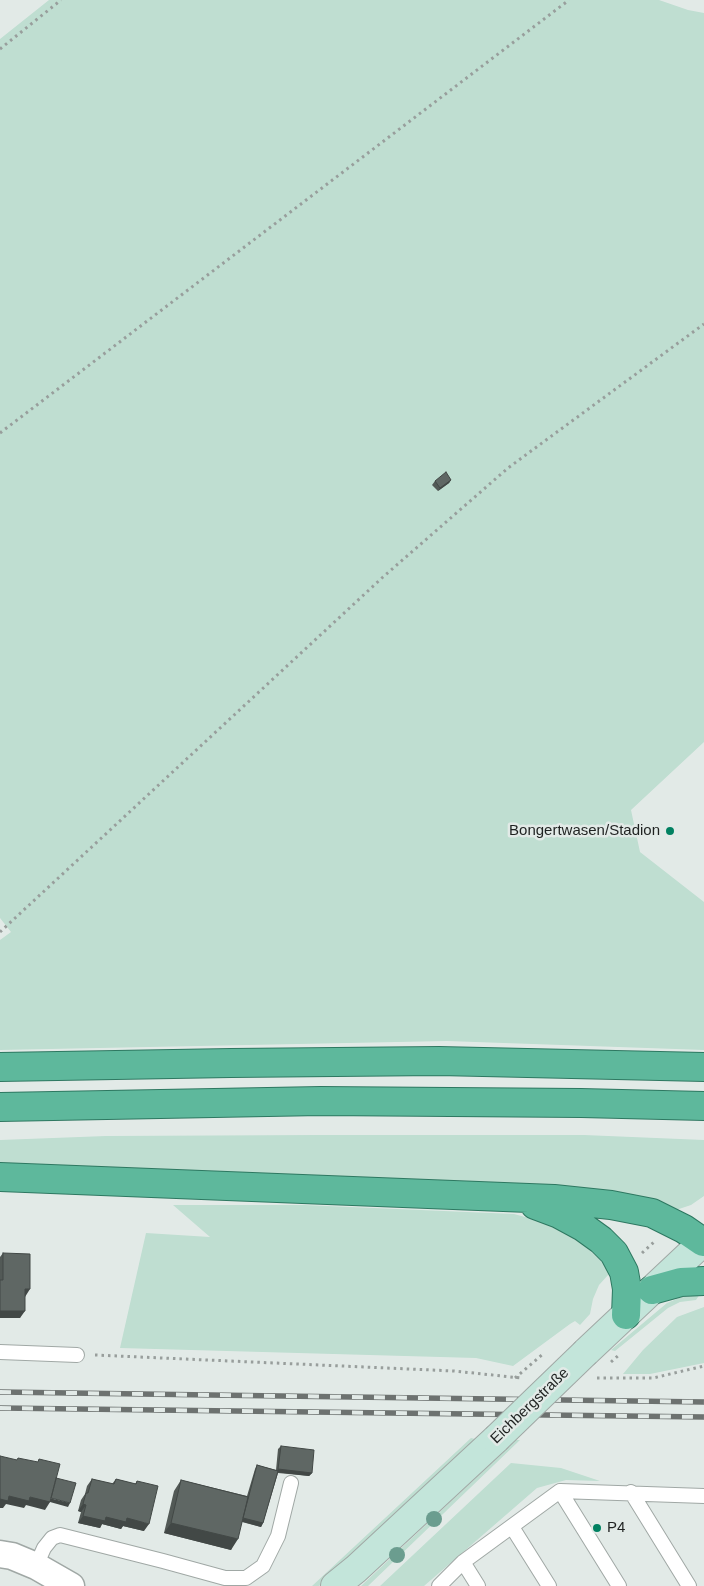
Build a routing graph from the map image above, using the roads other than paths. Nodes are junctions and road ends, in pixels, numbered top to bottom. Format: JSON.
{"nodes":[{"id":1,"x":704,"y":1067,"type":"edge"},
{"id":2,"x":0,"y":1068,"type":"edge"},
{"id":3,"x":704,"y":1106,"type":"edge"},
{"id":4,"x":0,"y":1107,"type":"edge"},
{"id":5,"x":0,"y":1177,"type":"edge"},
{"id":6,"x":510,"y":1197,"type":"junction"},
{"id":7,"x":703,"y":1242,"type":"edge"},
{"id":8,"x":704,"y":1281,"type":"edge"},
{"id":9,"x":652,"y":1290,"type":"junction"},
{"id":10,"x":626,"y":1315,"type":"junction"},
{"id":11,"x":0,"y":1352,"type":"edge"},
{"id":12,"x":77,"y":1355,"type":"road end"},
{"id":13,"x":292,"y":1483,"type":"dead end"},
{"id":14,"x":560,"y":1491,"type":"junction"},
{"id":15,"x":631,"y":1492,"type":"junction"},
{"id":16,"x":703,"y":1497,"type":"edge"},
{"id":17,"x":512,"y":1527,"type":"junction"},
{"id":18,"x":0,"y":1554,"type":"edge"},
{"id":19,"x":463,"y":1562,"type":"junction"},
{"id":20,"x":36,"y":1566,"type":"junction"},
{"id":21,"x":345,"y":1580,"type":"edge"},
{"id":22,"x":71,"y":1586,"type":"edge"},
{"id":23,"x":439,"y":1586,"type":"edge"},
{"id":24,"x":478,"y":1586,"type":"edge"},
{"id":25,"x":549,"y":1586,"type":"edge"},
{"id":26,"x":619,"y":1586,"type":"edge"},
{"id":27,"x":689,"y":1586,"type":"edge"}],
"edges":[{"from":1,"to":2,"type":"highway"},
{"from":3,"to":4,"type":"highway"},
{"from":5,"to":6,"type":"highway"},
{"from":6,"to":7,"type":"highway"},
{"from":6,"to":10,"type":"highway"},
{"from":7,"to":9,"type":"main road","name":"Eichbergstraße"},
{"from":8,"to":9,"type":"highway"},
{"from":9,"to":10,"type":"main road","name":"Eichbergstraße"},
{"from":10,"to":21,"type":"main road","name":"Eichbergstraße","bridge":true},
{"from":11,"to":12,"type":"lane"},
{"from":13,"to":20,"type":"lane"},
{"from":14,"to":15,"type":"lane"},
{"from":14,"to":17,"type":"lane"},
{"from":14,"to":26,"type":"lane"},
{"from":15,"to":16,"type":"lane"},
{"from":15,"to":27,"type":"lane"},
{"from":17,"to":19,"type":"lane"},
{"from":17,"to":25,"type":"lane"},
{"from":18,"to":20,"type":"street"},
{"from":19,"to":23,"type":"lane"},
{"from":19,"to":24,"type":"lane"},
{"from":20,"to":22,"type":"street"}]}
